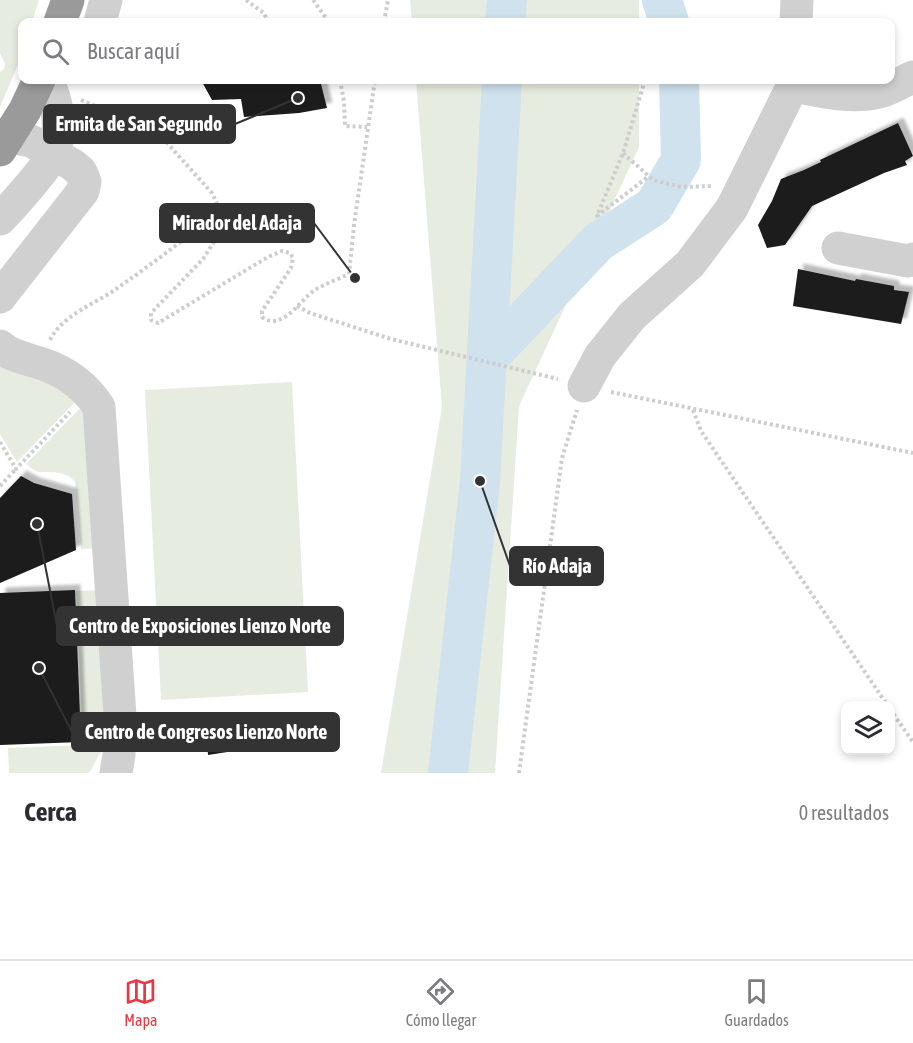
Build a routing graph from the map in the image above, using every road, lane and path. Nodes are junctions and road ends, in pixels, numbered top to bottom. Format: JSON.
{"nodes":[{"id":1,"x":69,"y":0,"type":"edge"},
{"id":2,"x":106,"y":0,"type":"edge"},
{"id":3,"x":246,"y":0,"type":"edge"},
{"id":4,"x":313,"y":0,"type":"edge"},
{"id":5,"x":388,"y":0,"type":"edge"},
{"id":6,"x":62,"y":18,"type":"edge"},
{"id":7,"x":101,"y":18,"type":"edge"},
{"id":8,"x":266,"y":18,"type":"edge"},
{"id":9,"x":326,"y":18,"type":"edge"},
{"id":10,"x":385,"y":18,"type":"edge"},
{"id":11,"x":913,"y":77,"type":"edge"},
{"id":12,"x":341,"y":84,"type":"edge"},
{"id":13,"x":374,"y":84,"type":"edge"},
{"id":14,"x":644,"y":84,"type":"edge"},
{"id":15,"x":792,"y":84,"type":"edge"},
{"id":16,"x":798,"y":84,"type":"edge"},
{"id":17,"x":56,"y":86,"type":"edge"},
{"id":18,"x":366,"y":127,"type":"junction"},
{"id":19,"x":5,"y":143,"type":"edge"},
{"id":20,"x":623,"y":153,"type":"junction"},
{"id":21,"x":53,"y":154,"type":"junction"},
{"id":22,"x":651,"y":178,"type":"junction"},
{"id":23,"x":681,"y":187,"type":"dead end"},
{"id":24,"x":220,"y":210,"type":"junction"},
{"id":25,"x":0,"y":219,"type":"edge"},
{"id":26,"x":838,"y":248,"type":"dead end"},
{"id":27,"x":913,"y":259,"type":"edge"},
{"id":28,"x":0,"y":297,"type":"edge"},
{"id":29,"x":297,"y":306,"type":"junction"},
{"id":30,"x":0,"y":346,"type":"edge"},
{"id":31,"x":46,"y":365,"type":"junction"},
{"id":32,"x":538,"y":375,"type":"dead end"},
{"id":33,"x":584,"y":386,"type":"junction"},
{"id":34,"x":89,"y":392,"type":"junction"},
{"id":35,"x":693,"y":409,"type":"junction"},
{"id":36,"x":0,"y":442,"type":"edge"},
{"id":37,"x":913,"y":453,"type":"edge"},
{"id":38,"x":16,"y":469,"type":"junction"},
{"id":39,"x":0,"y":486,"type":"edge"},
{"id":40,"x":885,"y":701,"type":"edge"},
{"id":41,"x":895,"y":715,"type":"edge"},
{"id":42,"x":913,"y":742,"type":"edge"},
{"id":43,"x":116,"y":773,"type":"edge"},
{"id":44,"x":519,"y":773,"type":"edge"}],
"edges":[{"from":1,"to":6,"type":"highway"},
{"from":2,"to":7,"type":"street"},
{"from":3,"to":8,"type":"path"},
{"from":4,"to":9,"type":"path"},
{"from":5,"to":10,"type":"path"},
{"from":11,"to":16,"type":"street"},
{"from":12,"to":18,"type":"path"},
{"from":13,"to":18,"type":"path"},
{"from":14,"to":20,"type":"path"},
{"from":15,"to":33,"type":"street"},
{"from":17,"to":19,"type":"highway"},
{"from":17,"to":21,"type":"street"},
{"from":17,"to":24,"type":"path"},
{"from":18,"to":29,"type":"path"},
{"from":19,"to":21,"type":"street"},
{"from":20,"to":22,"type":"path"},
{"from":20,"to":22,"type":"path"},
{"from":21,"to":25,"type":"street"},
{"from":21,"to":28,"type":"street"},
{"from":22,"to":23,"type":"path"},
{"from":24,"to":29,"type":"path"},
{"from":24,"to":31,"type":"path"},
{"from":26,"to":27,"type":"street"},
{"from":29,"to":32,"type":"path"},
{"from":30,"to":31,"type":"street"},
{"from":31,"to":34,"type":"street"},
{"from":33,"to":35,"type":"path"},
{"from":33,"to":44,"type":"path"},
{"from":34,"to":38,"type":"path"},
{"from":34,"to":43,"type":"street"},
{"from":35,"to":37,"type":"path"},
{"from":35,"to":40,"type":"path"},
{"from":36,"to":38,"type":"path"},
{"from":38,"to":39,"type":"path"},
{"from":41,"to":42,"type":"path"}]}
